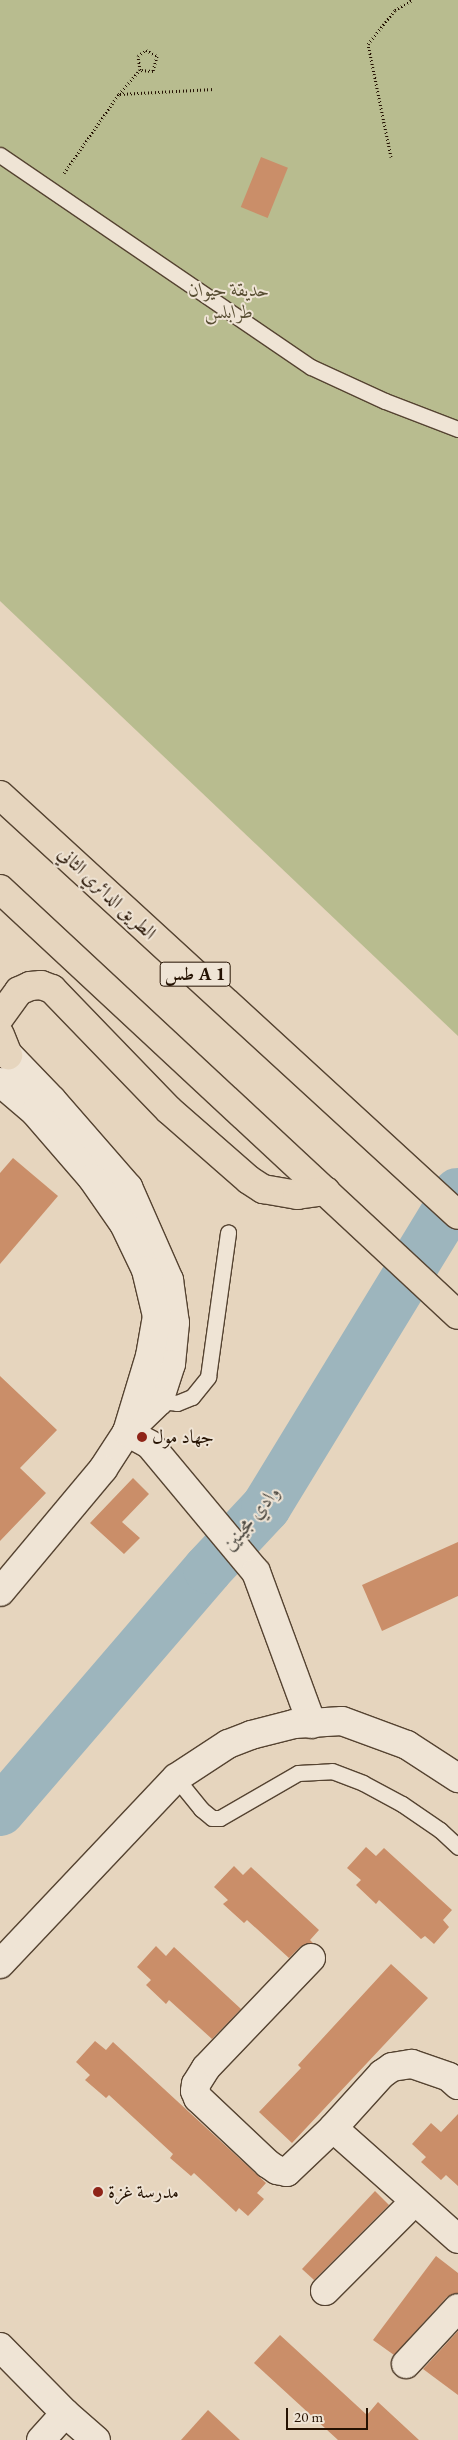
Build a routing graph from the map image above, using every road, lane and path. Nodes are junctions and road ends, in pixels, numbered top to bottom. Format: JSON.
{"nodes":[{"id":1,"x":412,"y":0,"type":"edge"},
{"id":2,"x":140,"y":70,"type":"junction"},
{"id":3,"x":214,"y":89,"type":"dead end"},
{"id":4,"x":119,"y":94,"type":"junction"},
{"id":5,"x":0,"y":155,"type":"edge"},
{"id":6,"x":390,"y":157,"type":"dead end"},
{"id":7,"x":52,"y":190,"type":"junction"},
{"id":8,"x":458,"y":429,"type":"edge"},
{"id":9,"x":0,"y":794,"type":"edge"},
{"id":10,"x":0,"y":889,"type":"edge"},
{"id":11,"x":0,"y":1017,"type":"edge"},
{"id":12,"x":2,"y":1051,"type":"edge"},
{"id":13,"x":0,"y":1082,"type":"edge"},
{"id":14,"x":333,"y":1199,"type":"junction"},
{"id":15,"x":458,"y":1215,"type":"edge"},
{"id":16,"x":228,"y":1232,"type":"dead end"},
{"id":17,"x":455,"y":1312,"type":"edge"},
{"id":18,"x":159,"y":1401,"type":"junction"},
{"id":19,"x":127,"y":1432,"type":"junction"},
{"id":20,"x":2,"y":1584,"type":"edge"},
{"id":21,"x":312,"y":1724,"type":"junction"},
{"id":22,"x":176,"y":1778,"type":"junction"},
{"id":23,"x":458,"y":1778,"type":"edge"},
{"id":24,"x":458,"y":1847,"type":"edge"},
{"id":25,"x":311,"y":1958,"type":"dead end"},
{"id":26,"x":0,"y":1964,"type":"edge"},
{"id":27,"x":458,"y":2086,"type":"edge"},
{"id":28,"x":333,"y":2128,"type":"junction"},
{"id":29,"x":415,"y":2201,"type":"junction"},
{"id":30,"x":458,"y":2239,"type":"edge"},
{"id":31,"x":325,"y":2291,"type":"dead end"},
{"id":32,"x":458,"y":2308,"type":"edge"},
{"id":33,"x":0,"y":2348,"type":"edge"},
{"id":34,"x":406,"y":2364,"type":"dead end"},
{"id":35,"x":65,"y":2413,"type":"junction"},
{"id":36,"x":41,"y":2440,"type":"edge"},
{"id":37,"x":96,"y":2440,"type":"edge"}],
"edges":[{"from":1,"to":6,"type":"path"},
{"from":2,"to":2,"type":"path"},
{"from":2,"to":4,"type":"path"},
{"from":3,"to":4,"type":"path"},
{"from":4,"to":7,"type":"path"},
{"from":5,"to":7,"type":"lane"},
{"from":7,"to":8,"type":"lane"},
{"from":9,"to":15,"type":"highway","name":"الطريق الدائري الثاني","number":"طس A 1"},
{"from":10,"to":14,"type":"highway"},
{"from":11,"to":14,"type":"highway"},
{"from":12,"to":18,"type":"street"},
{"from":13,"to":19,"type":"street"},
{"from":14,"to":17,"type":"highway"},
{"from":16,"to":18,"type":"lane"},
{"from":18,"to":19,"type":"street"},
{"from":19,"to":20,"type":"street"},
{"from":19,"to":21,"type":"street"},
{"from":21,"to":22,"type":"street"},
{"from":21,"to":23,"type":"street"},
{"from":22,"to":24,"type":"lane"},
{"from":22,"to":26,"type":"street"},
{"from":25,"to":28,"type":"street"},
{"from":27,"to":28,"type":"street"},
{"from":28,"to":29,"type":"street"},
{"from":29,"to":30,"type":"street"},
{"from":29,"to":31,"type":"street"},
{"from":32,"to":34,"type":"street"},
{"from":33,"to":35,"type":"street"},
{"from":35,"to":36,"type":"street"},
{"from":35,"to":37,"type":"street"}]}
